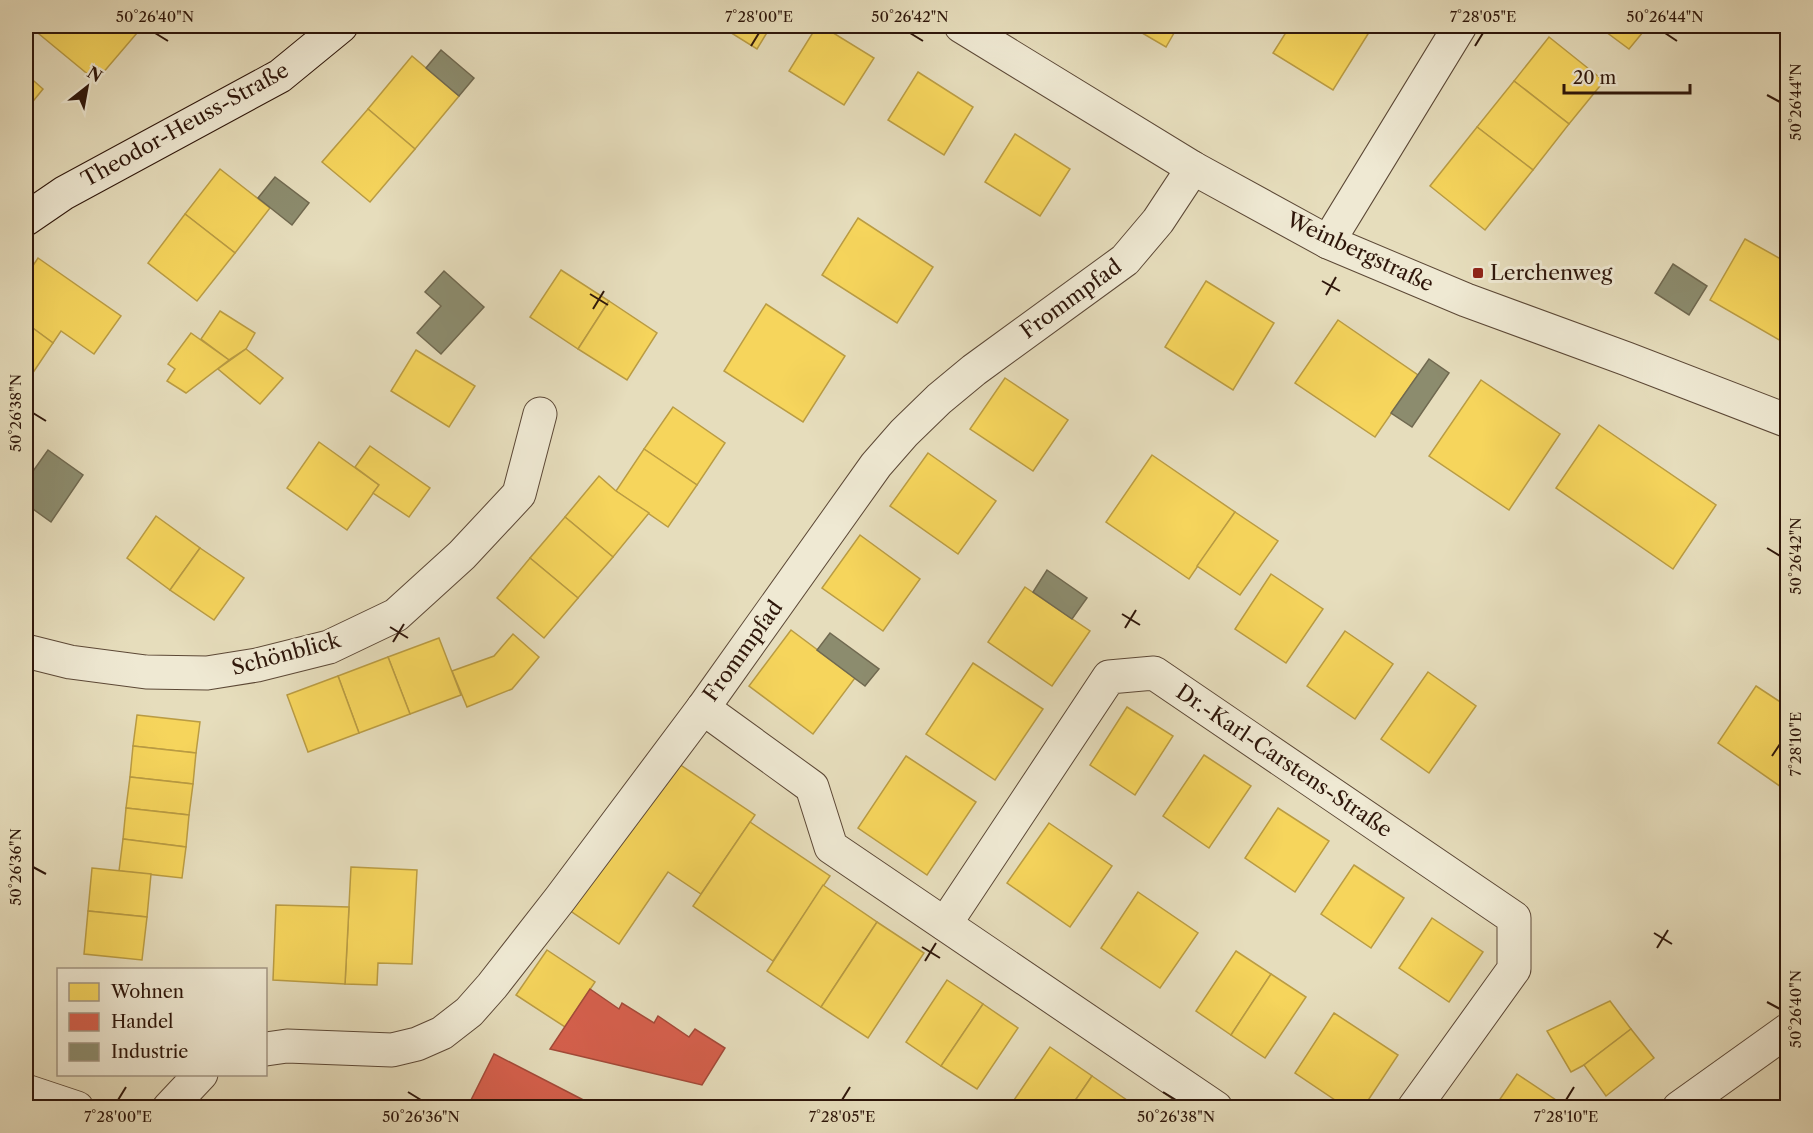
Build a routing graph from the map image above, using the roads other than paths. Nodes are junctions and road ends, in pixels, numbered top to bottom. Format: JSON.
{"nodes":[{"id":1,"x":341,"y":26,"type":"edge"},
{"id":2,"x":961,"y":26,"type":"edge"},
{"id":3,"x":1460,"y":26,"type":"edge"},
{"id":4,"x":1193,"y":168,"type":"junction"},
{"id":5,"x":26,"y":219,"type":"edge"},
{"id":6,"x":1328,"y":242,"type":"junction"},
{"id":7,"x":540,"y":414,"type":"dead end"},
{"id":8,"x":1788,"y":421,"type":"edge"},
{"id":9,"x":26,"y":651,"type":"edge"},
{"id":10,"x":703,"y":708,"type":"junction"},
{"id":11,"x":945,"y":924,"type":"junction"},
{"id":12,"x":1788,"y":1030,"type":"edge"},
{"id":13,"x":267,"y":1048,"type":"edge"},
{"id":14,"x":199,"y":1076,"type":"edge"},
{"id":15,"x":26,"y":1091,"type":"edge"},
{"id":16,"x":77,"y":1107,"type":"edge"},
{"id":17,"x":169,"y":1107,"type":"edge"},
{"id":18,"x":1216,"y":1107,"type":"edge"},
{"id":19,"x":1414,"y":1107,"type":"edge"},
{"id":20,"x":1679,"y":1107,"type":"edge"}],
"edges":[{"from":1,"to":5,"type":"street","name":"Theodor-Heuss-Straße"},
{"from":2,"to":4,"type":"street","name":"Weinbergstraße"},
{"from":3,"to":6,"type":"street"},
{"from":4,"to":6,"type":"street","name":"Weinbergstraße"},
{"from":4,"to":10,"type":"street","name":"Frommpfad"},
{"from":6,"to":8,"type":"street","name":"Weinbergstraße"},
{"from":7,"to":9,"type":"street","name":"Schönblick"},
{"from":10,"to":11,"type":"street"},
{"from":10,"to":13,"type":"street","name":"Frommpfad"},
{"from":11,"to":18,"type":"street"},
{"from":11,"to":19,"type":"street","name":"Dr.-Karl-Carstens-Straße"},
{"from":12,"to":20,"type":"street"},
{"from":14,"to":17,"type":"street"},
{"from":15,"to":16,"type":"street"}]}
